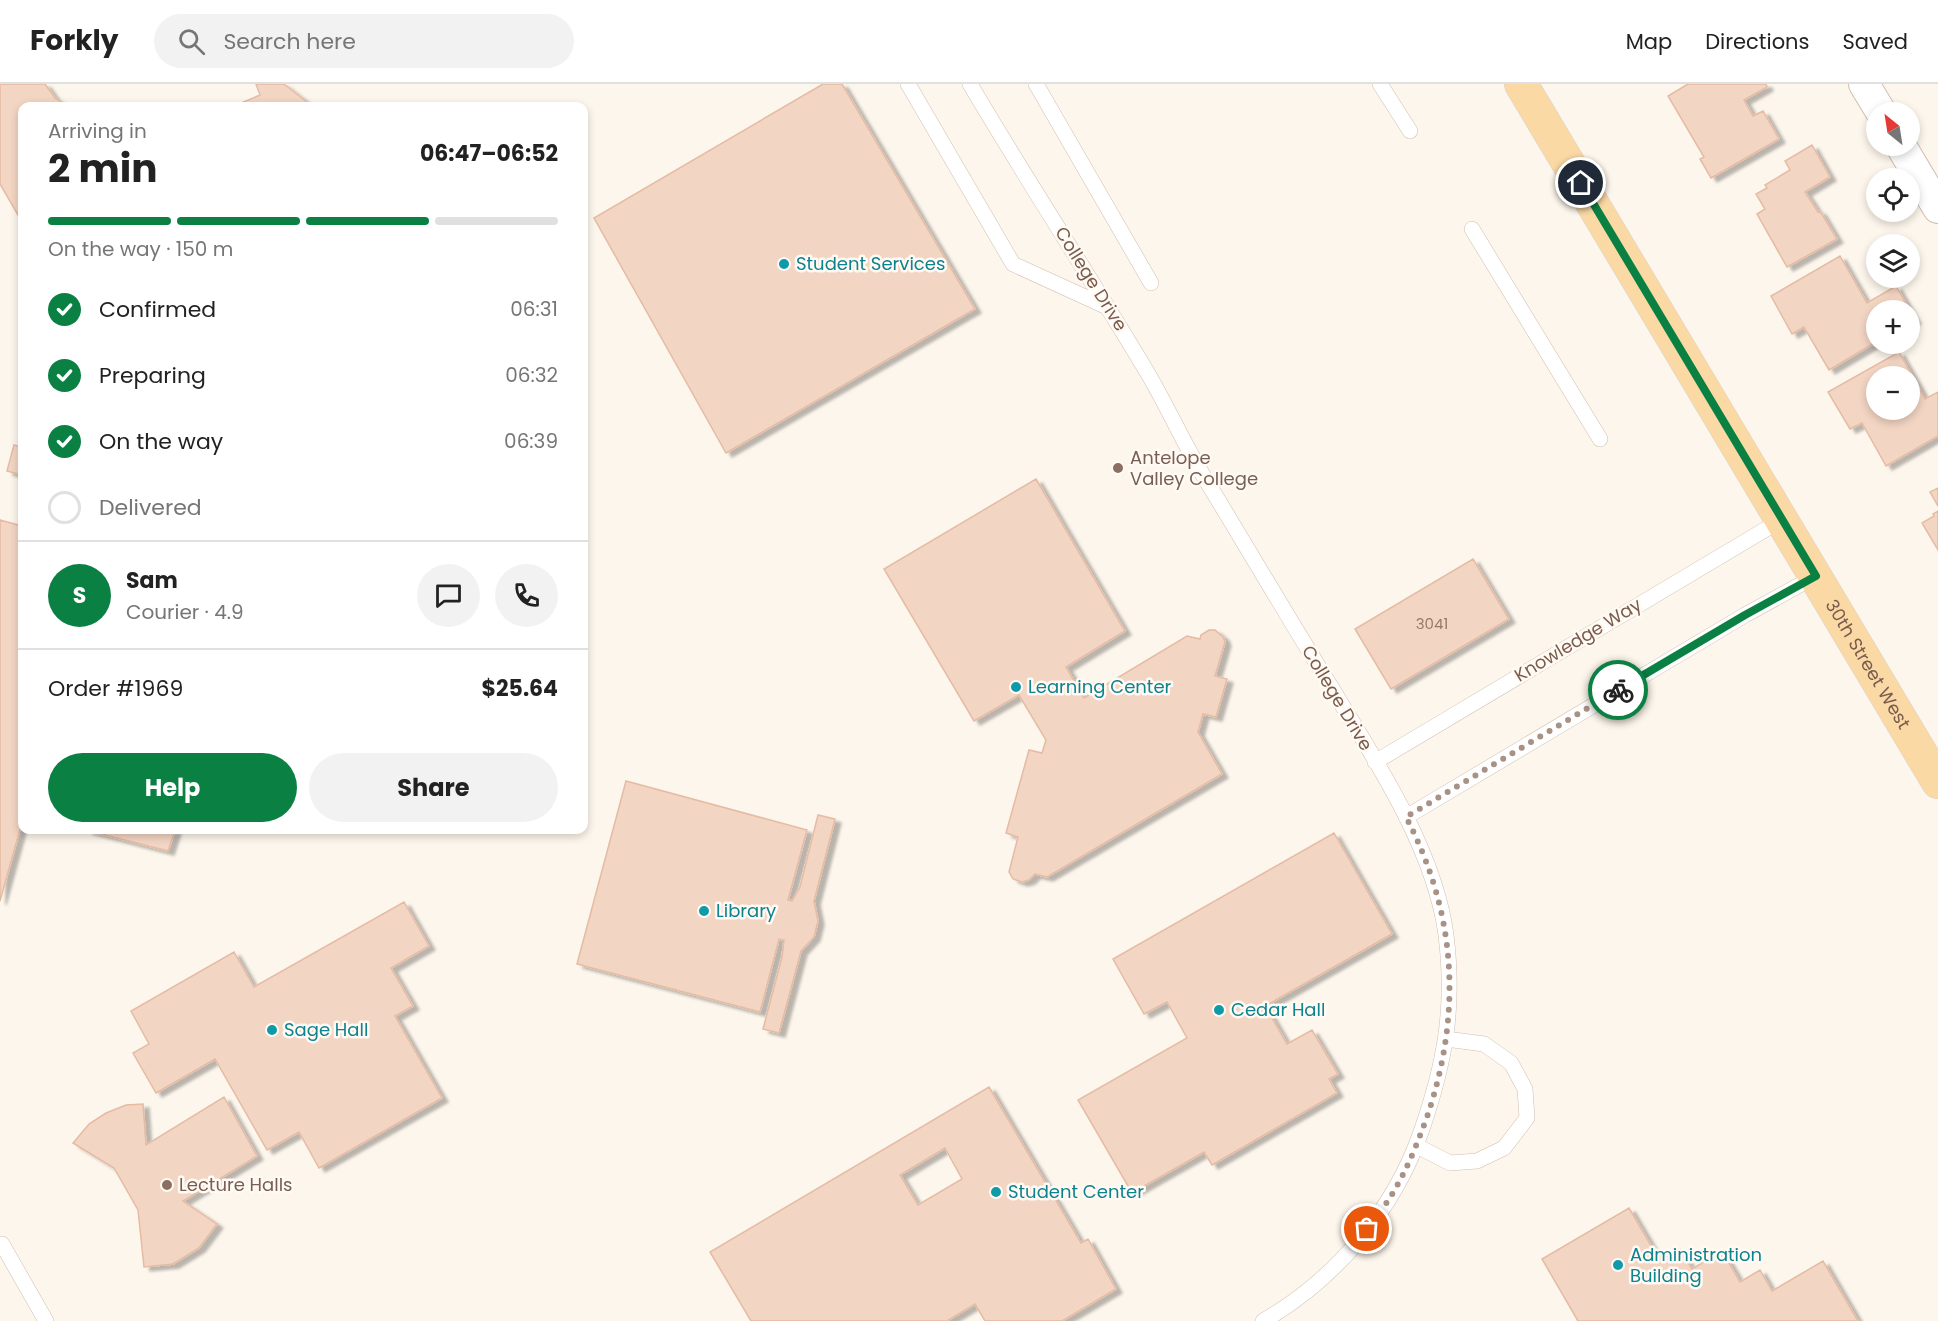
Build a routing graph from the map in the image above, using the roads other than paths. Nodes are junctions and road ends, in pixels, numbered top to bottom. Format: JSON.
{"nodes":[{"id":1,"x":908,"y":84,"type":"edge"},
{"id":2,"x":970,"y":84,"type":"edge"},
{"id":3,"x":1036,"y":84,"type":"edge"},
{"id":4,"x":1380,"y":84,"type":"edge"},
{"id":5,"x":1521,"y":84,"type":"edge"},
{"id":6,"x":1864,"y":84,"type":"edge"},
{"id":7,"x":1875,"y":102,"type":"edge"},
{"id":8,"x":1410,"y":131,"type":"dead end"},
{"id":9,"x":1907,"y":156,"type":"edge"},
{"id":10,"x":1938,"y":208,"type":"edge"},
{"id":11,"x":1472,"y":229,"type":"dead end"},
{"id":12,"x":1151,"y":283,"type":"dead end"},
{"id":13,"x":1108,"y":308,"type":"junction"},
{"id":14,"x":1600,"y":439,"type":"dead end"},
{"id":15,"x":1783,"y":519,"type":"junction"},
{"id":16,"x":1816,"y":576,"type":"junction"},
{"id":17,"x":1375,"y":762,"type":"junction"},
{"id":18,"x":1938,"y":782,"type":"edge"},
{"id":19,"x":1406,"y":817,"type":"junction"},
{"id":20,"x":1446,"y":1039,"type":"junction"},
{"id":21,"x":1417,"y":1146,"type":"junction"},
{"id":22,"x":2,"y":1244,"type":"dead end"},
{"id":23,"x":46,"y":1321,"type":"edge"},
{"id":24,"x":1265,"y":1321,"type":"edge"}],
"edges":[{"from":1,"to":13,"type":"lane"},
{"from":2,"to":13,"type":"lane","name":"College Drive"},
{"from":3,"to":12,"type":"lane"},
{"from":4,"to":8,"type":"lane"},
{"from":5,"to":15,"type":"main road","name":"30th Street West"},
{"from":6,"to":7,"type":"street"},
{"from":9,"to":10,"type":"street"},
{"from":11,"to":14,"type":"lane"},
{"from":13,"to":17,"type":"lane","name":"College Drive"},
{"from":15,"to":16,"type":"main road","name":"30th Street West"},
{"from":15,"to":17,"type":"lane","name":"Knowledge Way"},
{"from":16,"to":18,"type":"main road","name":"30th Street West"},
{"from":16,"to":19,"type":"lane"},
{"from":17,"to":19,"type":"lane","name":"College Drive"},
{"from":19,"to":20,"type":"lane","name":"College Drive"},
{"from":20,"to":21,"type":"lane","name":"College Drive"},
{"from":20,"to":21,"type":"lane"},
{"from":21,"to":24,"type":"lane","name":"College Drive"},
{"from":22,"to":23,"type":"lane"}]}
